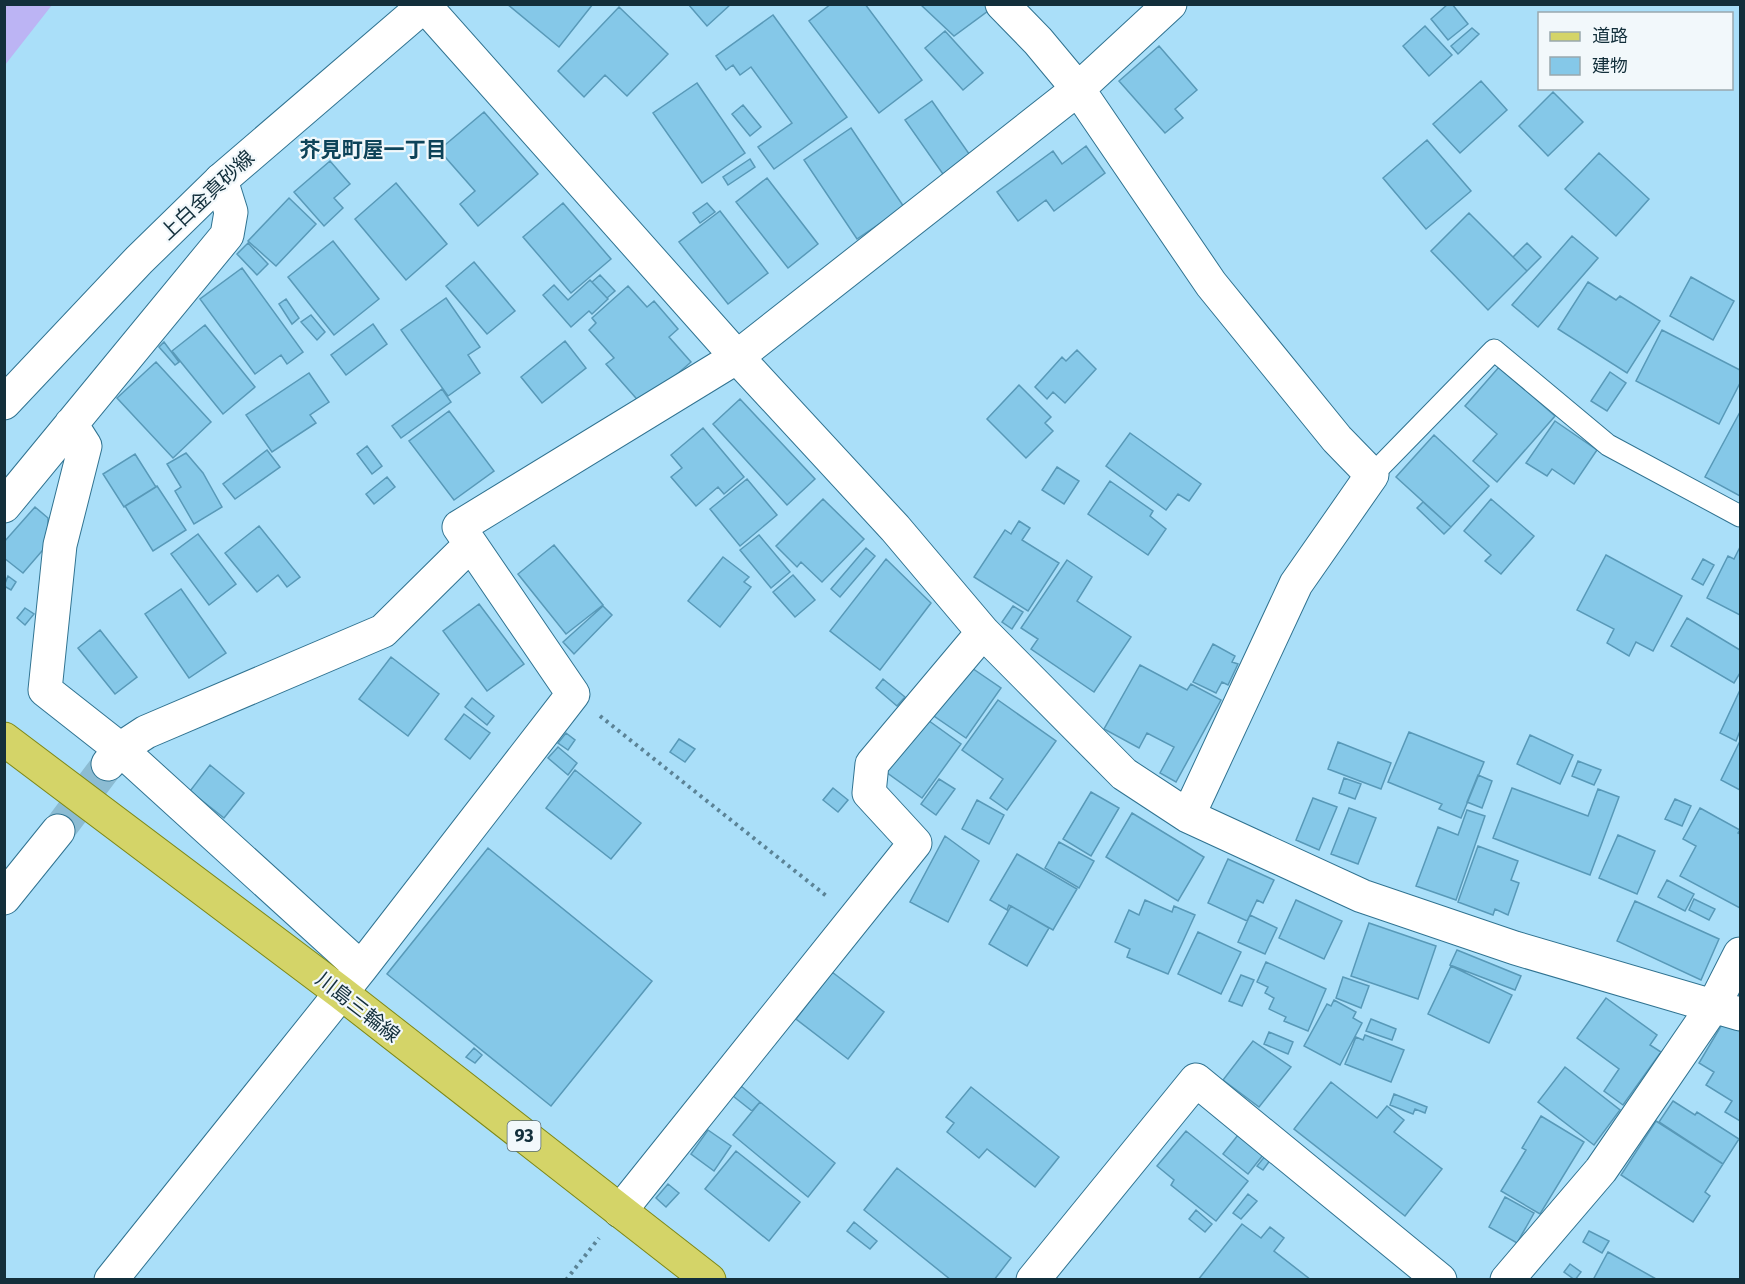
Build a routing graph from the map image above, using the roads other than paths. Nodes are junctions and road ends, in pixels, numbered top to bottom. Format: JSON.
{"nodes":[{"id":1,"x":1002,"y":4,"type":"edge"},
{"id":2,"x":1170,"y":4,"type":"edge"},
{"id":3,"x":425,"y":5,"type":"edge"},
{"id":4,"x":1078,"y":89,"type":"junction"},
{"id":5,"x":221,"y":180,"type":"junction"},
{"id":6,"x":737,"y":357,"type":"junction"},
{"id":7,"x":4,"y":403,"type":"edge"},
{"id":8,"x":71,"y":424,"type":"junction"},
{"id":9,"x":1372,"y":475,"type":"junction"},
{"id":10,"x":4,"y":506,"type":"edge"},
{"id":11,"x":1740,"y":516,"type":"edge"},
{"id":12,"x":470,"y":545,"type":"junction"},
{"id":13,"x":983,"y":632,"type":"junction"},
{"id":14,"x":4,"y":739,"type":"edge"},
{"id":15,"x":114,"y":757,"type":"junction"},
{"id":16,"x":1188,"y":816,"type":"junction"},
{"id":17,"x":58,"y":831,"type":"tunnel mouth"},
{"id":18,"x":4,"y":898,"type":"edge"},
{"id":19,"x":1740,"y":954,"type":"edge"},
{"id":20,"x":361,"y":968,"type":"junction"},
{"id":21,"x":340,"y":992,"type":"junction"},
{"id":22,"x":1727,"y":1010,"type":"edge"},
{"id":23,"x":620,"y":1211,"type":"junction"},
{"id":24,"x":111,"y":1280,"type":"edge"},
{"id":25,"x":709,"y":1280,"type":"edge"},
{"id":26,"x":1033,"y":1280,"type":"edge"},
{"id":27,"x":1440,"y":1280,"type":"edge"},
{"id":28,"x":1507,"y":1280,"type":"edge"}],
"edges":[{"from":1,"to":4,"type":"street"},
{"from":2,"to":4,"type":"street"},
{"from":3,"to":5,"type":"street","name":"上白金真砂線"},
{"from":3,"to":6,"type":"street"},
{"from":4,"to":6,"type":"street"},
{"from":4,"to":9,"type":"street"},
{"from":5,"to":7,"type":"street","name":"上白金真砂線"},
{"from":5,"to":8,"type":"street"},
{"from":6,"to":12,"type":"street"},
{"from":6,"to":13,"type":"street"},
{"from":8,"to":10,"type":"street"},
{"from":8,"to":15,"type":"street"},
{"from":9,"to":11,"type":"lane"},
{"from":9,"to":16,"type":"street"},
{"from":12,"to":15,"type":"street"},
{"from":12,"to":20,"type":"street"},
{"from":13,"to":16,"type":"street"},
{"from":13,"to":23,"type":"street"},
{"from":14,"to":21,"type":"main road","name":"川島三輪線","number":"93"},
{"from":15,"to":20,"type":"street"},
{"from":16,"to":22,"type":"street"},
{"from":17,"to":18,"type":"street"},
{"from":19,"to":22,"type":"street"},
{"from":20,"to":21,"type":"street"},
{"from":21,"to":23,"type":"main road","name":"川島三輪線","number":"93"},
{"from":21,"to":24,"type":"street"},
{"from":22,"to":28,"type":"street"},
{"from":23,"to":25,"type":"main road","name":"川島三輪線","number":"93"},
{"from":26,"to":27,"type":"street"}]}
